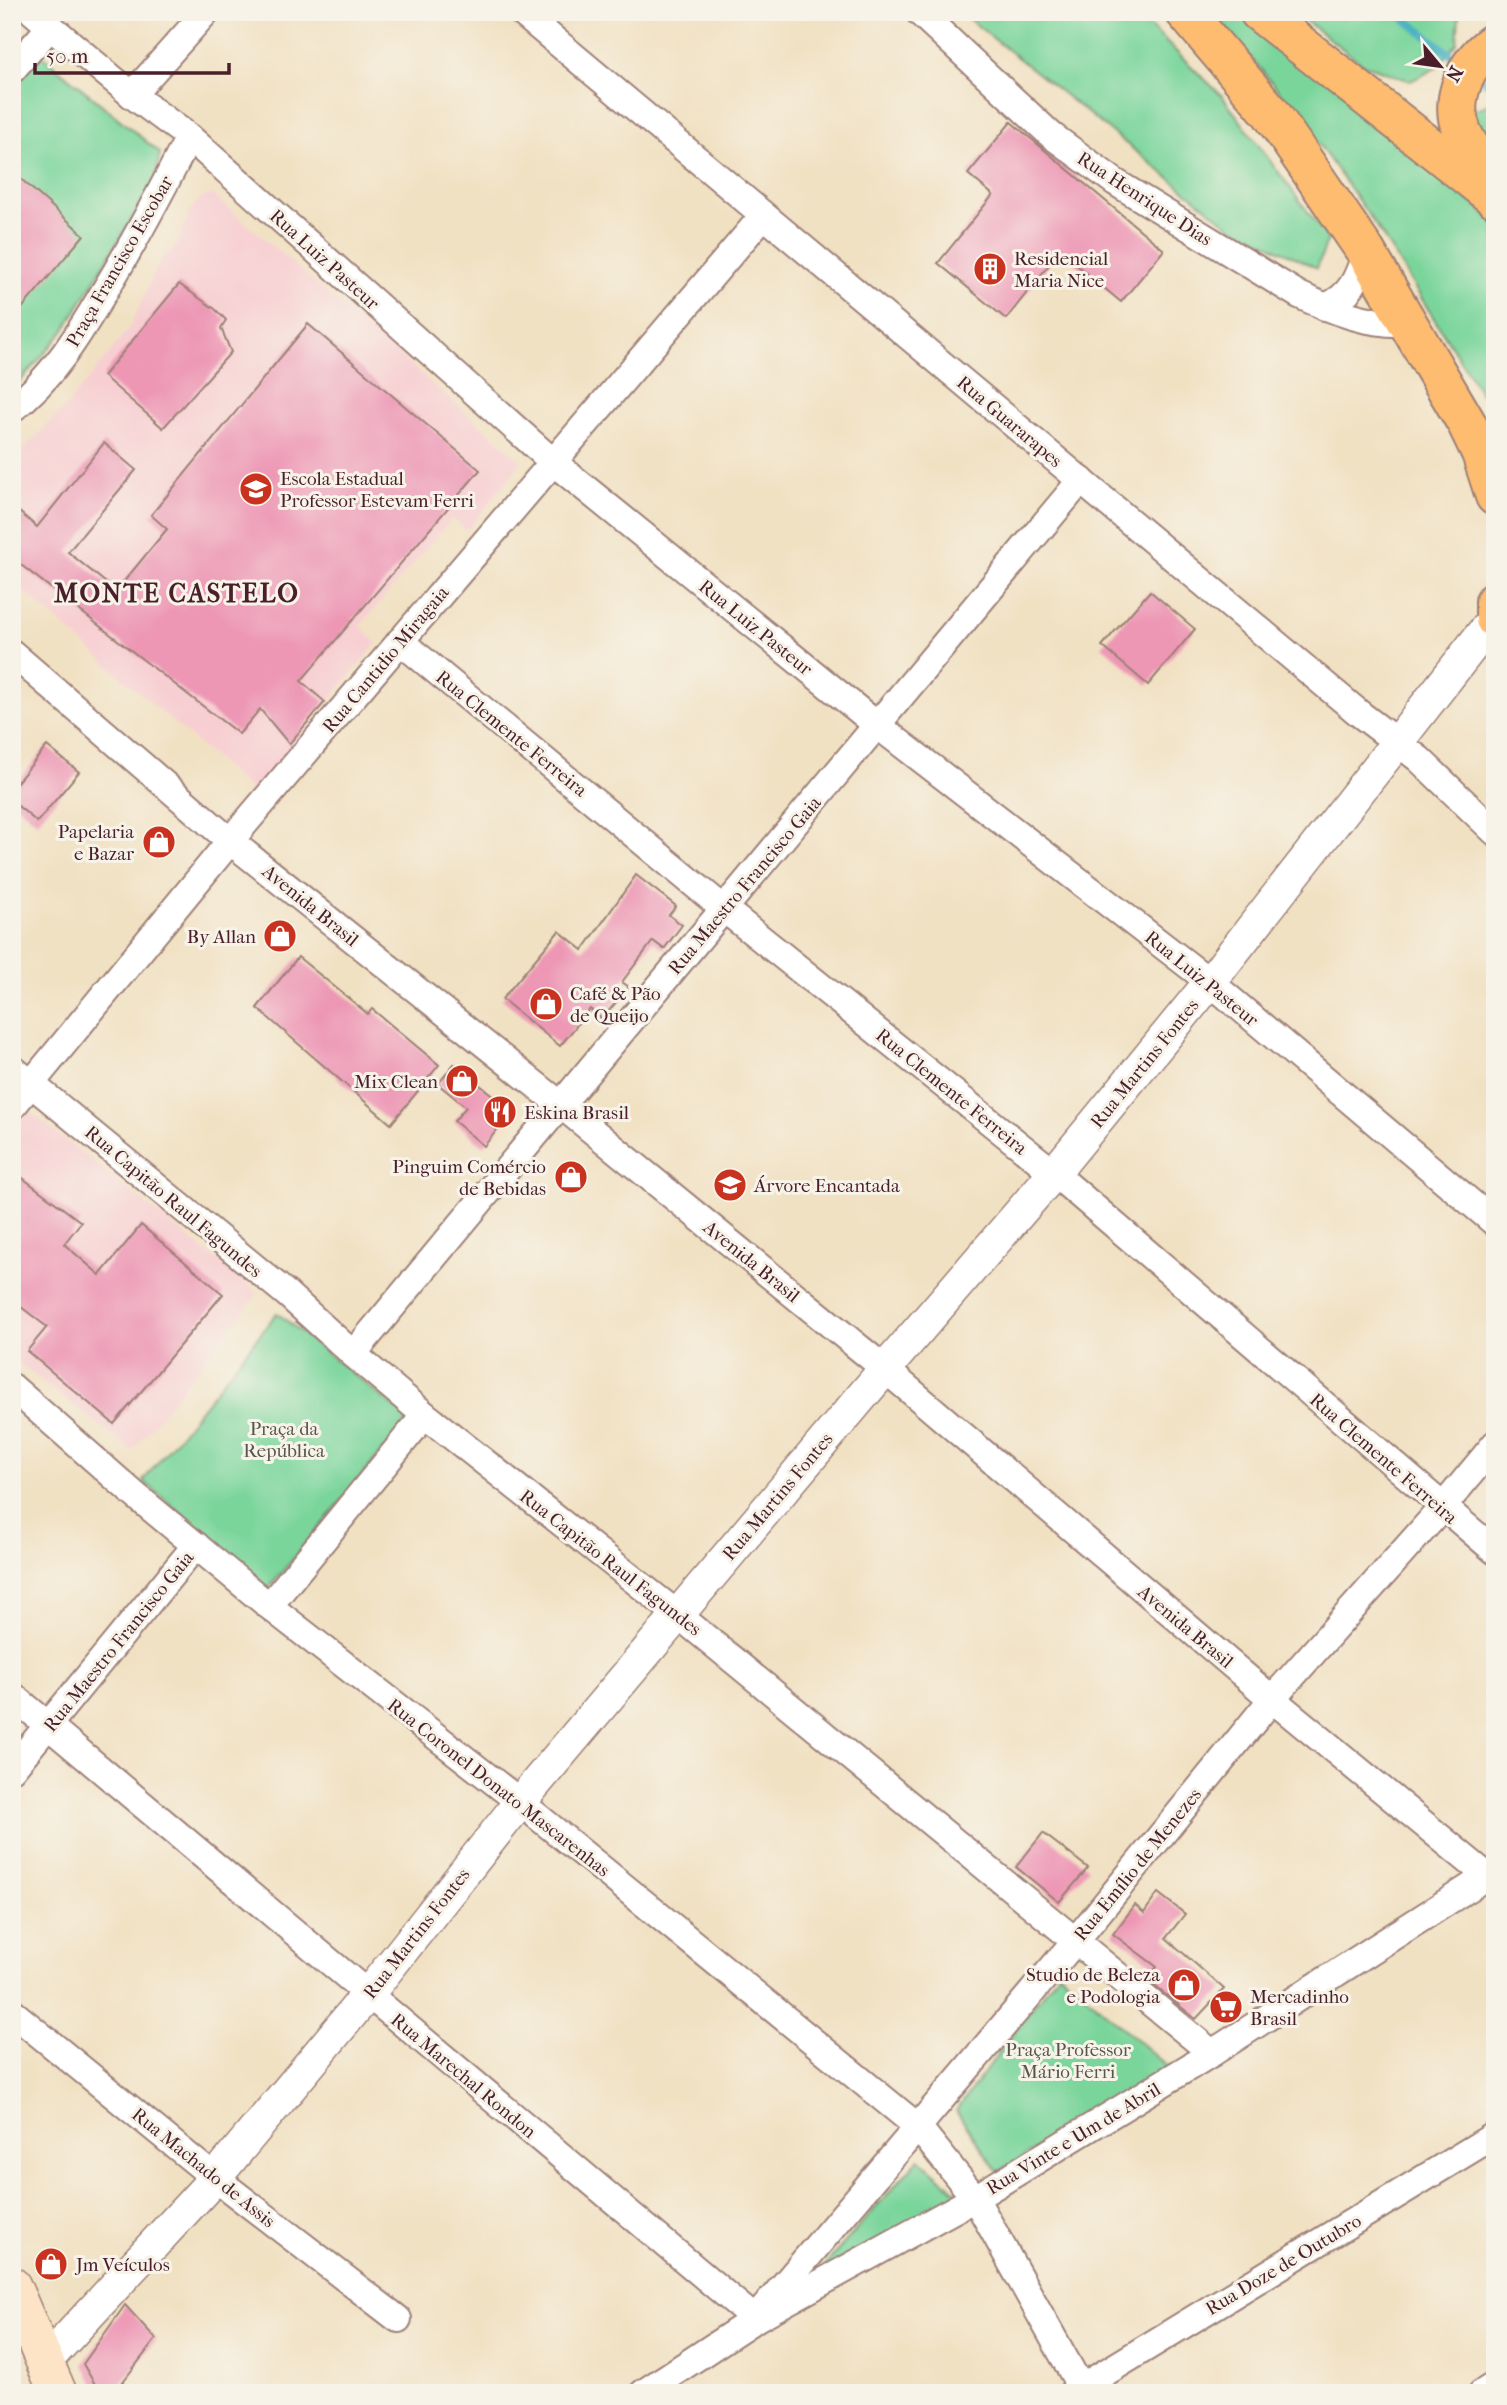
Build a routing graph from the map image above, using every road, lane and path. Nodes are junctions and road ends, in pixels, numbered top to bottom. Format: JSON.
{"nodes":[{"id":1,"x":206,"y":12,"type":"edge"},
{"id":2,"x":522,"y":12,"type":"edge"},
{"id":3,"x":919,"y":12,"type":"edge"},
{"id":4,"x":1185,"y":12,"type":"edge"},
{"id":5,"x":1259,"y":12,"type":"edge"},
{"id":6,"x":42,"y":19,"type":"edge"},
{"id":7,"x":1495,"y":42,"type":"edge"},
{"id":8,"x":12,"y":69,"type":"edge"},
{"id":9,"x":132,"y":95,"type":"junction"},
{"id":10,"x":189,"y":137,"type":"junction"},
{"id":11,"x":1495,"y":182,"type":"edge"},
{"id":12,"x":1495,"y":198,"type":"edge"},
{"id":13,"x":763,"y":216,"type":"junction"},
{"id":14,"x":1366,"y":252,"type":"junction"},
{"id":15,"x":1325,"y":307,"type":"junction"},
{"id":16,"x":1406,"y":323,"type":"junction"},
{"id":17,"x":12,"y":409,"type":"edge"},
{"id":18,"x":553,"y":461,"type":"junction"},
{"id":19,"x":1081,"y":480,"type":"junction"},
{"id":20,"x":1495,"y":494,"type":"edge"},
{"id":21,"x":1494,"y":614,"type":"edge"},
{"id":22,"x":400,"y":641,"type":"junction"},
{"id":23,"x":12,"y":653,"type":"edge"},
{"id":24,"x":877,"y":725,"type":"junction"},
{"id":25,"x":1397,"y":743,"type":"junction"},
{"id":26,"x":1495,"y":832,"type":"edge"},
{"id":27,"x":230,"y":841,"type":"junction"},
{"id":28,"x":724,"y":909,"type":"junction"},
{"id":29,"x":1210,"y":982,"type":"junction"},
{"id":30,"x":22,"y":1076,"type":"edge"},
{"id":31,"x":561,"y":1105,"type":"junction"},
{"id":32,"x":12,"y":1107,"type":"edge"},
{"id":33,"x":1054,"y":1173,"type":"junction"},
{"id":34,"x":1495,"y":1223,"type":"edge"},
{"id":35,"x":353,"y":1354,"type":"junction"},
{"id":36,"x":884,"y":1369,"type":"junction"},
{"id":37,"x":12,"y":1387,"type":"edge"},
{"id":38,"x":425,"y":1415,"type":"junction"},
{"id":39,"x":1495,"y":1444,"type":"edge"},
{"id":40,"x":1442,"y":1508,"type":"junction"},
{"id":41,"x":196,"y":1545,"type":"junction"},
{"id":42,"x":1495,"y":1551,"type":"edge"},
{"id":43,"x":269,"y":1606,"type":"junction"},
{"id":44,"x":677,"y":1614,"type":"junction"},
{"id":45,"x":12,"y":1695,"type":"edge"},
{"id":46,"x":1272,"y":1699,"type":"junction"},
{"id":47,"x":49,"y":1726,"type":"junction"},
{"id":48,"x":12,"y":1769,"type":"edge"},
{"id":49,"x":520,"y":1802,"type":"junction"},
{"id":50,"x":1491,"y":1873,"type":"edge"},
{"id":51,"x":1076,"y":1940,"type":"junction"},
{"id":52,"x":368,"y":1994,"type":"junction"},
{"id":53,"x":12,"y":2012,"type":"edge"},
{"id":54,"x":1212,"y":2053,"type":"junction"},
{"id":55,"x":918,"y":2127,"type":"junction"},
{"id":56,"x":1495,"y":2135,"type":"edge"},
{"id":57,"x":215,"y":2178,"type":"junction"},
{"id":58,"x":975,"y":2198,"type":"junction"},
{"id":59,"x":12,"y":2286,"type":"edge"},
{"id":60,"x":398,"y":2319,"type":"dead end"},
{"id":61,"x":755,"y":2319,"type":"junction"},
{"id":62,"x":52,"y":2377,"type":"edge"},
{"id":63,"x":1495,"y":2385,"type":"edge"},
{"id":64,"x":1079,"y":2391,"type":"edge"},
{"id":65,"x":643,"y":2393,"type":"edge"},
{"id":66,"x":1482,"y":2393,"type":"edge"}],
"edges":[{"from":1,"to":9,"type":"street"},
{"from":2,"to":13,"type":"street","name":"Rua Guararapes"},
{"from":3,"to":15,"type":"street","name":"Rua Henrique Dias"},
{"from":4,"to":14,"type":"highway"},
{"from":5,"to":12,"type":"highway"},
{"from":6,"to":8,"type":"street"},
{"from":6,"to":9,"type":"street","name":"Rua Luiz Pasteur"},
{"from":7,"to":11,"type":"highway"},
{"from":9,"to":10,"type":"street","name":"Rua Luiz Pasteur"},
{"from":10,"to":17,"type":"street","name":"Praça Francisco Escobar"},
{"from":10,"to":18,"type":"street","name":"Rua Luiz Pasteur"},
{"from":13,"to":18,"type":"street","name":"Rua Cantidio Miragaia"},
{"from":13,"to":19,"type":"street","name":"Rua Guararapes"},
{"from":14,"to":15,"type":"street"},
{"from":14,"to":16,"type":"highway"},
{"from":15,"to":16,"type":"street","name":"Rua Henrique Dias"},
{"from":16,"to":20,"type":"highway"},
{"from":18,"to":22,"type":"street","name":"Rua Cantidio Miragaia"},
{"from":18,"to":24,"type":"street","name":"Rua Luiz Pasteur"},
{"from":19,"to":24,"type":"street","name":"Rua Maestro Francisco Gaia"},
{"from":19,"to":25,"type":"street","name":"Rua Guararapes"},
{"from":21,"to":25,"type":"street","name":"Rua Martins Fontes"},
{"from":22,"to":27,"type":"street","name":"Rua Cantidio Miragaia"},
{"from":22,"to":28,"type":"street","name":"Rua Clemente Ferreira"},
{"from":23,"to":27,"type":"street","name":"Avenida Brasil"},
{"from":24,"to":28,"type":"street","name":"Rua Maestro Francisco Gaia"},
{"from":24,"to":29,"type":"street","name":"Rua Luiz Pasteur"},
{"from":25,"to":26,"type":"street","name":"Rua Guararapes"},
{"from":25,"to":29,"type":"street","name":"Rua Martins Fontes"},
{"from":27,"to":30,"type":"street","name":"Rua Cantidio Miragaia"},
{"from":27,"to":31,"type":"street","name":"Avenida Brasil"},
{"from":28,"to":31,"type":"street","name":"Rua Maestro Francisco Gaia"},
{"from":28,"to":33,"type":"street","name":"Rua Clemente Ferreira"},
{"from":29,"to":33,"type":"street","name":"Rua Martins Fontes"},
{"from":29,"to":34,"type":"street","name":"Rua Luiz Pasteur"},
{"from":30,"to":32,"type":"street","name":"Rua Cantidio Miragaia"},
{"from":30,"to":35,"type":"street","name":"Rua Capitão Raul Fagundes"},
{"from":31,"to":35,"type":"street","name":"Rua Maestro Francisco Gaia"},
{"from":31,"to":36,"type":"street","name":"Avenida Brasil"},
{"from":33,"to":36,"type":"street","name":"Rua Martins Fontes"},
{"from":33,"to":40,"type":"street","name":"Rua Clemente Ferreira"},
{"from":35,"to":38,"type":"street","name":"Rua Capitão Raul Fagundes"},
{"from":36,"to":44,"type":"street","name":"Rua Martins Fontes"},
{"from":36,"to":46,"type":"street","name":"Avenida Brasil"},
{"from":37,"to":41,"type":"street","name":"Rua Coronel Donato Mascarenhas"},
{"from":38,"to":43,"type":"street"},
{"from":38,"to":44,"type":"street","name":"Rua Capitão Raul Fagundes"},
{"from":39,"to":40,"type":"street","name":"Rua Emílio de Menezes"},
{"from":40,"to":42,"type":"street","name":"Rua Clemente Ferreira"},
{"from":40,"to":46,"type":"street","name":"Rua Emílio de Menezes"},
{"from":41,"to":43,"type":"street","name":"Rua Coronel Donato Mascarenhas"},
{"from":41,"to":47,"type":"street","name":"Rua Maestro Francisco Gaia"},
{"from":43,"to":49,"type":"street","name":"Rua Coronel Donato Mascarenhas"},
{"from":44,"to":49,"type":"street","name":"Rua Martins Fontes"},
{"from":44,"to":51,"type":"street","name":"Rua Capitão Raul Fagundes"},
{"from":45,"to":47,"type":"street","name":"Rua Marechal Rondon"},
{"from":46,"to":50,"type":"street","name":"Avenida Brasil"},
{"from":46,"to":51,"type":"street","name":"Rua Emílio de Menezes"},
{"from":47,"to":48,"type":"street","name":"Rua Maestro Francisco Gaia"},
{"from":47,"to":52,"type":"street","name":"Rua Marechal Rondon"},
{"from":49,"to":52,"type":"street","name":"Rua Martins Fontes"},
{"from":49,"to":55,"type":"street","name":"Rua Coronel Donato Mascarenhas"},
{"from":50,"to":54,"type":"street","name":"Rua Vinte e Um de Abril"},
{"from":51,"to":54,"type":"street","name":"Rua Capitão Raul Fagundes"},
{"from":51,"to":55,"type":"street","name":"Rua Emílio de Menezes"},
{"from":52,"to":57,"type":"street","name":"Rua Martins Fontes"},
{"from":52,"to":61,"type":"street","name":"Rua Marechal Rondon"},
{"from":53,"to":57,"type":"street","name":"Rua Machado de Assis"},
{"from":54,"to":58,"type":"street","name":"Rua Vinte e Um de Abril"},
{"from":55,"to":58,"type":"street","name":"Rua Coronel Donato Mascarenhas"},
{"from":55,"to":61,"type":"street","name":"Rua Emílio de Menezes"},
{"from":56,"to":64,"type":"street","name":"Rua Doze de Outubro"},
{"from":57,"to":60,"type":"street","name":"Rua Machado de Assis"},
{"from":57,"to":62,"type":"street","name":"Rua Martins Fontes"},
{"from":58,"to":61,"type":"street","name":"Rua Vinte e Um de Abril"},
{"from":58,"to":64,"type":"street","name":"Rua Coronel Donato Mascarenhas"},
{"from":59,"to":62,"type":"main road"},
{"from":61,"to":65,"type":"street","name":"Rua Vinte e Um de Abril"},
{"from":63,"to":66,"type":"street"}]}
